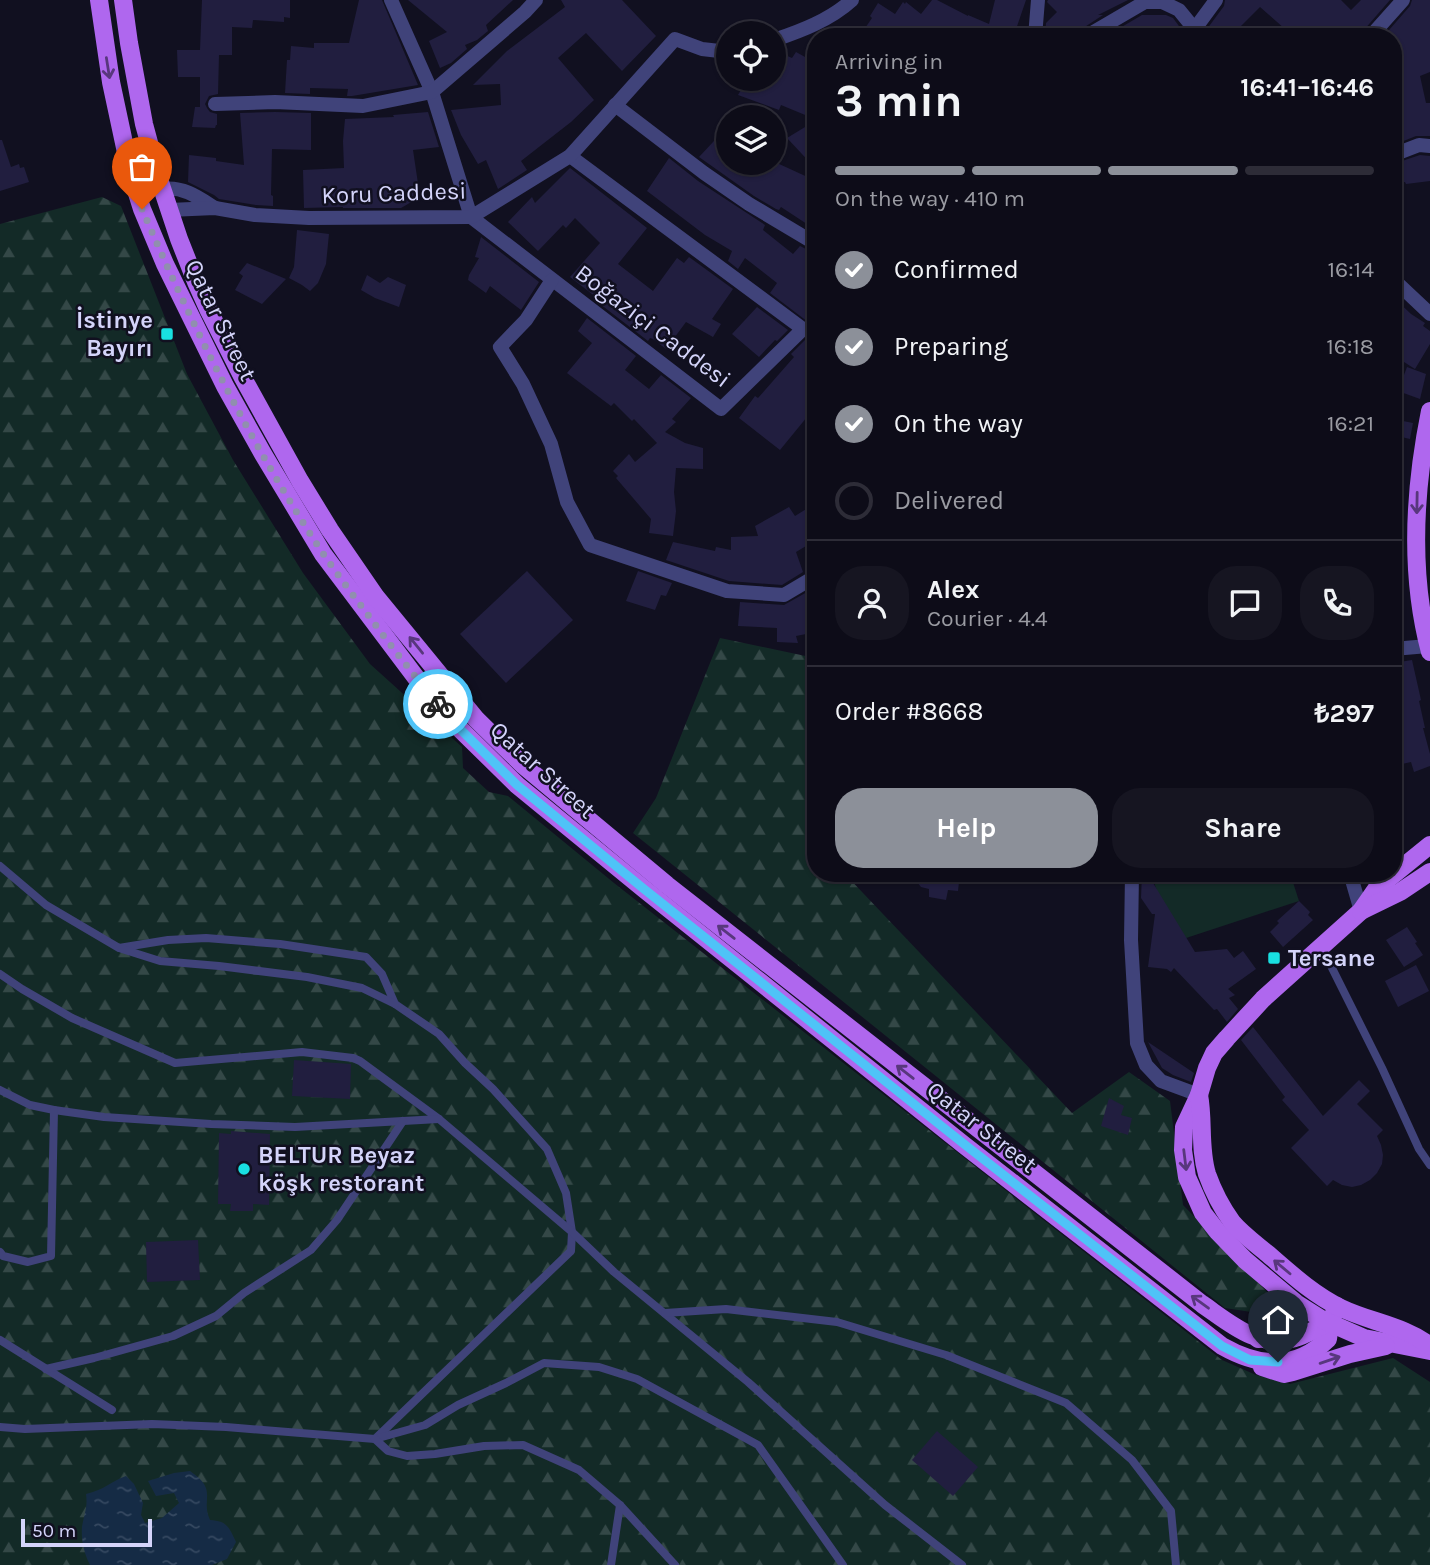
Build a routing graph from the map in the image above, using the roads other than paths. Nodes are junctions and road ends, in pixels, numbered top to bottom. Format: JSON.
{"nodes":[{"id":1,"x":99,"y":0,"type":"edge"},
{"id":2,"x":123,"y":0,"type":"edge"},
{"id":3,"x":391,"y":0,"type":"edge"},
{"id":4,"x":536,"y":0,"type":"edge"},
{"id":5,"x":852,"y":0,"type":"edge"},
{"id":6,"x":1038,"y":0,"type":"edge"},
{"id":7,"x":1216,"y":0,"type":"edge"},
{"id":8,"x":1404,"y":0,"type":"edge"},
{"id":9,"x":1036,"y":28,"type":"edge"},
{"id":10,"x":1100,"y":28,"type":"edge"},
{"id":11,"x":1193,"y":28,"type":"edge"},
{"id":12,"x":1200,"y":28,"type":"edge"},
{"id":13,"x":1378,"y":28,"type":"edge"},
{"id":14,"x":786,"y":36,"type":"edge"},
{"id":15,"x":716,"y":51,"type":"edge"},
{"id":16,"x":432,"y":92,"type":"junction"},
{"id":17,"x":215,"y":104,"type":"dead end"},
{"id":18,"x":615,"y":105,"type":"junction"},
{"id":19,"x":1430,"y":146,"type":"edge"},
{"id":20,"x":1402,"y":152,"type":"edge"},
{"id":21,"x":570,"y":156,"type":"junction"},
{"id":22,"x":162,"y":188,"type":"junction"},
{"id":23,"x":137,"y":195,"type":"junction"},
{"id":24,"x":215,"y":208,"type":"junction"},
{"id":25,"x":169,"y":211,"type":"junction"},
{"id":26,"x":471,"y":218,"type":"junction"},
{"id":27,"x":146,"y":219,"type":"junction"},
{"id":28,"x":807,"y":239,"type":"edge"},
{"id":29,"x":552,"y":280,"type":"junction"},
{"id":30,"x":1402,"y":288,"type":"edge"},
{"id":31,"x":1430,"y":314,"type":"edge"},
{"id":32,"x":1430,"y":411,"type":"edge"},
{"id":33,"x":807,"y":581,"type":"edge"},
{"id":34,"x":1402,"y":649,"type":"edge"},
{"id":35,"x":1429,"y":649,"type":"edge"},
{"id":36,"x":1430,"y":845,"type":"edge"},
{"id":37,"x":0,"y":866,"type":"edge"},
{"id":38,"x":1402,"y":868,"type":"edge"},
{"id":39,"x":1430,"y":872,"type":"edge"},
{"id":40,"x":1132,"y":882,"type":"edge"},
{"id":41,"x":1353,"y":882,"type":"edge"},
{"id":42,"x":1384,"y":882,"type":"edge"},
{"id":43,"x":1361,"y":911,"type":"junction"},
{"id":44,"x":1321,"y":946,"type":"junction"},
{"id":45,"x":119,"y":948,"type":"junction"},
{"id":46,"x":0,"y":974,"type":"edge"},
{"id":47,"x":395,"y":1004,"type":"junction"},
{"id":48,"x":2,"y":1091,"type":"edge"},
{"id":49,"x":1199,"y":1095,"type":"junction"},
{"id":50,"x":0,"y":1102,"type":"edge"},
{"id":51,"x":54,"y":1110,"type":"junction"},
{"id":52,"x":439,"y":1119,"type":"junction"},
{"id":53,"x":403,"y":1121,"type":"junction"},
{"id":54,"x":1430,"y":1165,"type":"edge"},
{"id":55,"x":572,"y":1232,"type":"junction"},
{"id":56,"x":0,"y":1252,"type":"edge"},
{"id":57,"x":1278,"y":1288,"type":"junction"},
{"id":58,"x":665,"y":1314,"type":"junction"},
{"id":59,"x":1334,"y":1315,"type":"junction"},
{"id":60,"x":1258,"y":1339,"type":"junction"},
{"id":61,"x":0,"y":1340,"type":"edge"},
{"id":62,"x":1397,"y":1345,"type":"junction"},
{"id":63,"x":1430,"y":1349,"type":"edge"},
{"id":64,"x":1243,"y":1357,"type":"junction"},
{"id":65,"x":46,"y":1369,"type":"junction"},
{"id":66,"x":112,"y":1410,"type":"dead end"},
{"id":67,"x":0,"y":1427,"type":"edge"},
{"id":68,"x":375,"y":1439,"type":"junction"},
{"id":69,"x":620,"y":1505,"type":"junction"},
{"id":70,"x":611,"y":1565,"type":"edge"},
{"id":71,"x":675,"y":1565,"type":"edge"},
{"id":72,"x":843,"y":1565,"type":"edge"},
{"id":73,"x":962,"y":1565,"type":"edge"},
{"id":74,"x":1176,"y":1565,"type":"edge"}],
"edges":[{"from":1,"to":23,"type":"main road","name":"Qatar Street","one_way":true},
{"from":2,"to":22,"type":"main road","name":"Qatar Street"},
{"from":3,"to":16,"type":"street"},
{"from":4,"to":16,"type":"street"},
{"from":5,"to":14,"type":"street"},
{"from":6,"to":9,"type":"street"},
{"from":7,"to":12,"type":"street"},
{"from":8,"to":13,"type":"street"},
{"from":10,"to":11,"type":"street"},
{"from":15,"to":18,"type":"street","name":"Koru Caddesi"},
{"from":16,"to":17,"type":"street"},
{"from":16,"to":26,"type":"street"},
{"from":18,"to":21,"type":"street","name":"Koru Caddesi"},
{"from":18,"to":28,"type":"street"},
{"from":19,"to":20,"type":"street"},
{"from":21,"to":26,"type":"street","name":"Koru Caddesi"},
{"from":21,"to":29,"type":"street","name":"Boğaziçi Caddesi"},
{"from":22,"to":23,"type":"main road"},
{"from":22,"to":24,"type":"street"},
{"from":22,"to":25,"type":"main road","name":"Qatar Street"},
{"from":23,"to":27,"type":"main road","name":"Qatar Street"},
{"from":24,"to":25,"type":"street"},
{"from":24,"to":26,"type":"street","name":"Koru Caddesi"},
{"from":25,"to":27,"type":"main road"},
{"from":60,"to":25,"type":"main road","name":"Qatar Street","one_way":true},
{"from":26,"to":29,"type":"street","name":"Boğaziçi Caddesi"},
{"from":27,"to":64,"type":"main road","name":"Qatar Street"},
{"from":29,"to":33,"type":"street"},
{"from":30,"to":31,"type":"street"},
{"from":32,"to":35,"type":"main road","one_way":true},
{"from":34,"to":35,"type":"street"},
{"from":36,"to":38,"type":"main road"},
{"from":37,"to":45,"type":"lane"},
{"from":39,"to":43,"type":"main road"},
{"from":40,"to":49,"type":"street"},
{"from":41,"to":43,"type":"street"},
{"from":42,"to":43,"type":"main road"},
{"from":43,"to":44,"type":"main road"},
{"from":44,"to":49,"type":"main road"},
{"from":44,"to":54,"type":"lane"},
{"from":45,"to":47,"type":"lane"},
{"from":45,"to":47,"type":"lane"},
{"from":46,"to":52,"type":"lane"},
{"from":47,"to":55,"type":"lane"},
{"from":48,"to":50,"type":"lane"},
{"from":48,"to":51,"type":"lane"},
{"from":49,"to":57,"type":"main road","one_way":true},
{"from":59,"to":49,"type":"main road","one_way":true},
{"from":51,"to":53,"type":"lane"},
{"from":51,"to":56,"type":"lane"},
{"from":52,"to":53,"type":"lane"},
{"from":52,"to":55,"type":"lane"},
{"from":53,"to":65,"type":"lane"},
{"from":55,"to":58,"type":"lane"},
{"from":55,"to":68,"type":"lane"},
{"from":57,"to":59,"type":"main road"},
{"from":57,"to":60,"type":"main road"},
{"from":58,"to":73,"type":"lane"},
{"from":58,"to":74,"type":"lane"},
{"from":59,"to":60,"type":"main road"},
{"from":59,"to":62,"type":"main road"},
{"from":59,"to":63,"type":"main road"},
{"from":59,"to":64,"type":"main road"},
{"from":61,"to":65,"type":"lane"},
{"from":62,"to":63,"type":"main road"},
{"from":64,"to":62,"type":"main road","name":"Qatar Street","one_way":true},
{"from":65,"to":66,"type":"lane"},
{"from":67,"to":68,"type":"lane"},
{"from":68,"to":69,"type":"lane"},
{"from":68,"to":72,"type":"lane"},
{"from":69,"to":70,"type":"lane"},
{"from":69,"to":71,"type":"lane"}]}
